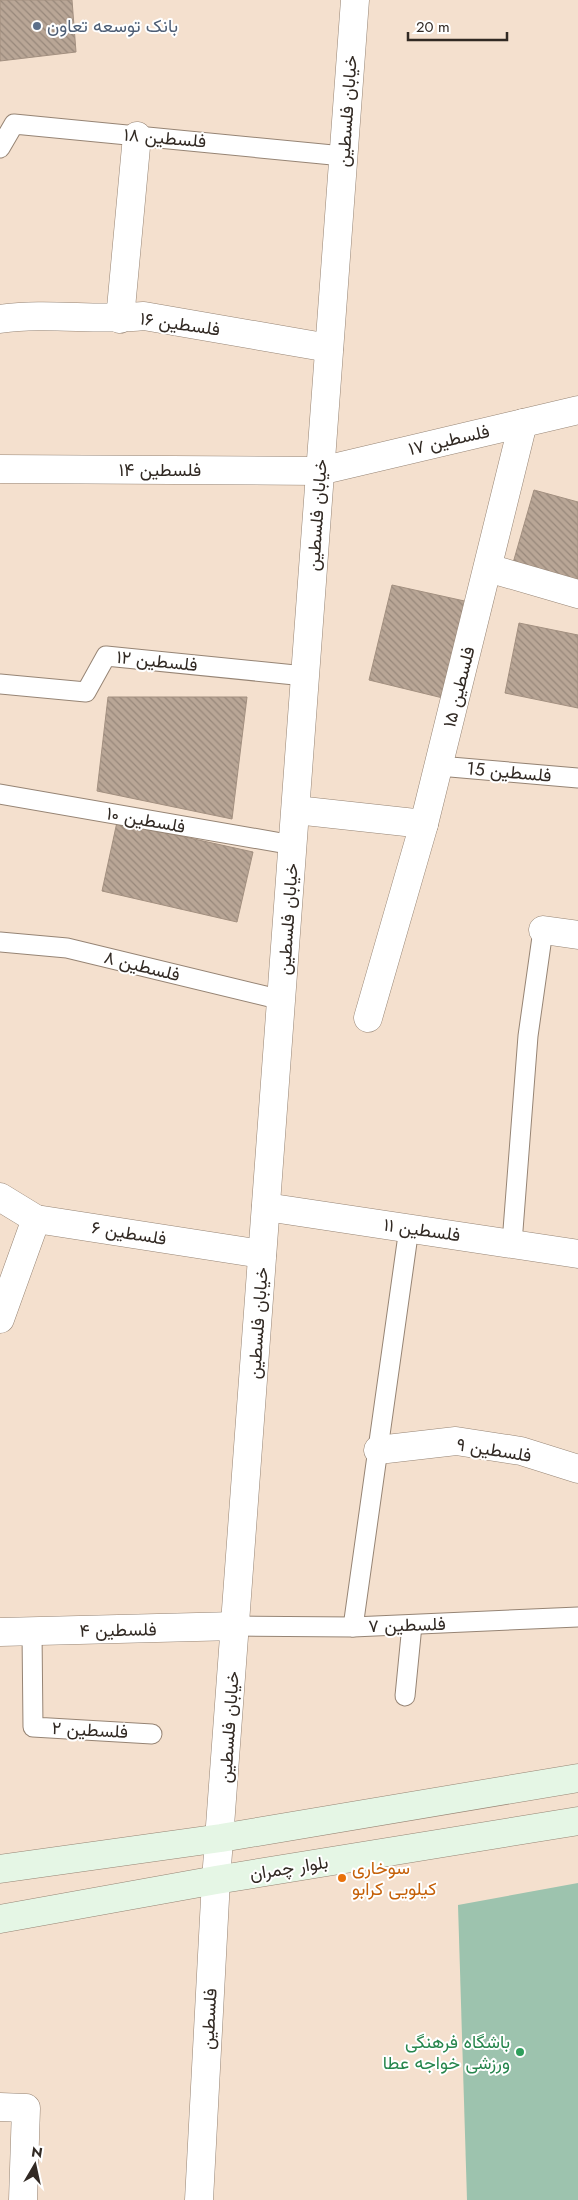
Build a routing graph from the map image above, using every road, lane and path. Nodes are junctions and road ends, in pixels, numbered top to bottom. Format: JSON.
{"nodes":[{"id":1,"x":355,"y":0,"type":"edge"},
{"id":2,"x":137,"y":136,"type":"junction"},
{"id":3,"x":0,"y":148,"type":"edge"},
{"id":4,"x":343,"y":156,"type":"junction"},
{"id":5,"x":0,"y":319,"type":"edge"},
{"id":6,"x":120,"y":319,"type":"junction"},
{"id":7,"x":329,"y":348,"type":"junction"},
{"id":8,"x":578,"y":410,"type":"edge"},
{"id":9,"x":523,"y":423,"type":"junction"},
{"id":10,"x":0,"y":470,"type":"edge"},
{"id":11,"x":320,"y":471,"type":"junction"},
{"id":12,"x":488,"y":568,"type":"junction"},
{"id":13,"x":578,"y":594,"type":"edge"},
{"id":14,"x":305,"y":676,"type":"junction"},
{"id":15,"x":0,"y":684,"type":"edge"},
{"id":16,"x":440,"y":766,"type":"junction"},
{"id":17,"x":578,"y":778,"type":"edge"},
{"id":18,"x":0,"y":794,"type":"edge"},
{"id":19,"x":296,"y":810,"type":"junction"},
{"id":20,"x":424,"y":824,"type":"junction"},
{"id":21,"x":293,"y":845,"type":"junction"},
{"id":22,"x":543,"y":930,"type":"joint"},
{"id":23,"x":578,"y":935,"type":"edge"},
{"id":24,"x":0,"y":942,"type":"edge"},
{"id":25,"x":282,"y":1000,"type":"junction"},
{"id":26,"x":368,"y":1018,"type":"dead end"},
{"id":27,"x":0,"y":1197,"type":"edge"},
{"id":28,"x":266,"y":1207,"type":"junction"},
{"id":29,"x":36,"y":1219,"type":"junction"},
{"id":30,"x":409,"y":1228,"type":"junction"},
{"id":31,"x":512,"y":1243,"type":"junction"},
{"id":32,"x":262,"y":1254,"type":"junction"},
{"id":33,"x":578,"y":1254,"type":"edge"},
{"id":34,"x":0,"y":1320,"type":"edge"},
{"id":35,"x":378,"y":1450,"type":"junction"},
{"id":36,"x":578,"y":1469,"type":"edge"},
{"id":37,"x":578,"y":1618,"type":"edge"},
{"id":38,"x":412,"y":1625,"type":"junction"},
{"id":39,"x":236,"y":1626,"type":"junction"},
{"id":40,"x":353,"y":1627,"type":"junction"},
{"id":41,"x":0,"y":1632,"type":"edge"},
{"id":42,"x":32,"y":1632,"type":"junction"},
{"id":43,"x":405,"y":1696,"type":"dead end"},
{"id":44,"x":152,"y":1734,"type":"dead end"},
{"id":45,"x":578,"y":1778,"type":"edge"},
{"id":46,"x":578,"y":1821,"type":"edge"},
{"id":47,"x":221,"y":1838,"type":"junction"},
{"id":48,"x":0,"y":1869,"type":"edge"},
{"id":49,"x":216,"y":1880,"type":"junction"},
{"id":50,"x":0,"y":1919,"type":"edge"},
{"id":51,"x":13,"y":2107,"type":"edge"},
{"id":52,"x":22,"y":2200,"type":"edge"},
{"id":53,"x":200,"y":2200,"type":"edge"}],
"edges":[{"from":1,"to":4,"type":"street","name":"خیابان فلسطین"},
{"from":2,"to":3,"type":"lane","name":"فلسطین ۱۸"},
{"from":2,"to":4,"type":"lane","name":"فلسطین ۱۸"},
{"from":2,"to":6,"type":"street"},
{"from":4,"to":7,"type":"street","name":"خیابان فلسطین"},
{"from":5,"to":6,"type":"street","name":"فلسطین ۱۶"},
{"from":6,"to":7,"type":"street","name":"فلسطین ۱۶"},
{"from":7,"to":11,"type":"street","name":"خیابان فلسطین"},
{"from":8,"to":9,"type":"street","name":"فلسطین ۱۷"},
{"from":9,"to":11,"type":"street","name":"فلسطین ۱۷"},
{"from":9,"to":12,"type":"street","name":"فلسطین ۱۵"},
{"from":10,"to":11,"type":"street","name":"فلسطین ۱۴"},
{"from":11,"to":14,"type":"street","name":"خیابان فلسطین"},
{"from":12,"to":13,"type":"street"},
{"from":12,"to":16,"type":"street","name":"فلسطین ۱۵"},
{"from":14,"to":15,"type":"lane","name":"فلسطین ۱۲"},
{"from":14,"to":19,"type":"street","name":"خیابان فلسطین"},
{"from":16,"to":17,"type":"lane","name":"فلسطین 15"},
{"from":16,"to":20,"type":"street","name":"فلسطین ۱۵"},
{"from":18,"to":21,"type":"lane","name":"فلسطین ۱۰"},
{"from":19,"to":20,"type":"street"},
{"from":19,"to":21,"type":"street","name":"خیابان فلسطین"},
{"from":20,"to":26,"type":"street","name":"فلسطین ۱۵"},
{"from":21,"to":25,"type":"street","name":"خیابان فلسطین"},
{"from":22,"to":23,"type":"street"},
{"from":22,"to":31,"type":"lane"},
{"from":24,"to":25,"type":"lane","name":"فلسطین ۸"},
{"from":25,"to":28,"type":"street","name":"خیابان فلسطین"},
{"from":27,"to":29,"type":"street","name":"فلسطین ۶"},
{"from":28,"to":30,"type":"street","name":"فلسطین ۱۱"},
{"from":28,"to":32,"type":"street","name":"خیابان فلسطین"},
{"from":29,"to":32,"type":"street","name":"فلسطین ۶"},
{"from":29,"to":34,"type":"street"},
{"from":30,"to":31,"type":"street","name":"فلسطین ۱۱"},
{"from":30,"to":35,"type":"lane"},
{"from":31,"to":33,"type":"street","name":"فلسطین ۱۱"},
{"from":32,"to":39,"type":"street","name":"خیابان فلسطین"},
{"from":35,"to":36,"type":"street","name":"فلسطین ۹"},
{"from":35,"to":40,"type":"lane"},
{"from":37,"to":38,"type":"lane","name":"فلسطین ۷"},
{"from":38,"to":40,"type":"lane","name":"فلسطین ۷"},
{"from":38,"to":43,"type":"lane"},
{"from":39,"to":40,"type":"lane","name":"فلسطین ۷"},
{"from":39,"to":42,"type":"street","name":"فلسطین ۴"},
{"from":39,"to":47,"type":"street","name":"خیابان فلسطین"},
{"from":41,"to":42,"type":"street","name":"فلسطین ۴"},
{"from":42,"to":44,"type":"lane","name":"فلسطین ۲"},
{"from":45,"to":47,"type":"main road"},
{"from":46,"to":49,"type":"main road","name":"بلوار چمران"},
{"from":47,"to":48,"type":"main road"},
{"from":47,"to":49,"type":"street","name":"فلسطین"},
{"from":49,"to":50,"type":"main road","name":"بلوار چمران"},
{"from":49,"to":53,"type":"street","name":"فلسطین"},
{"from":51,"to":52,"type":"street"}]}
